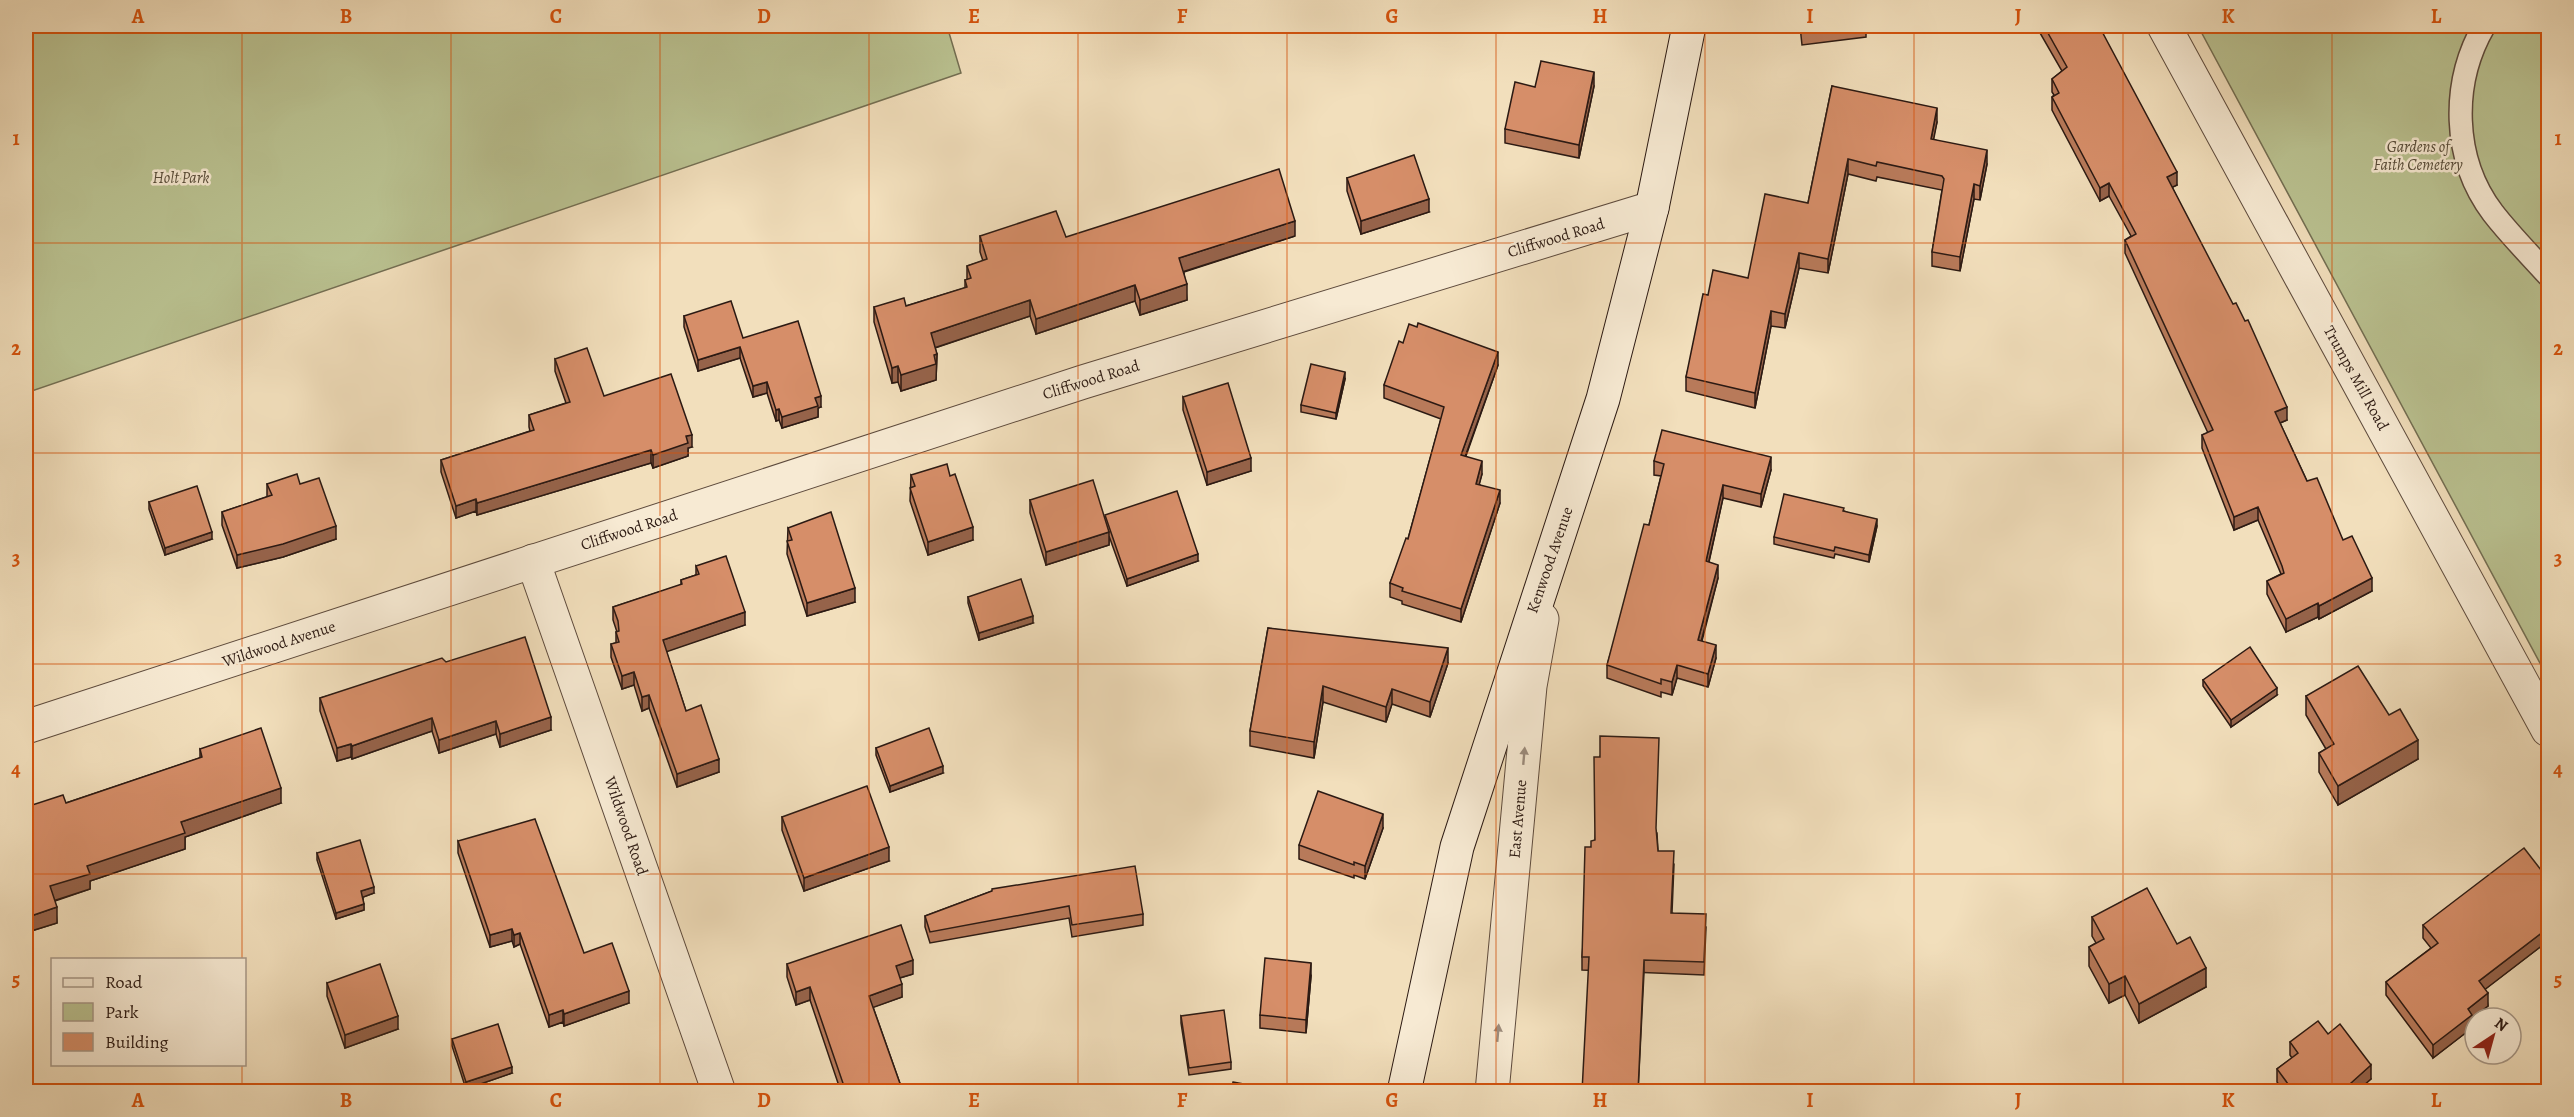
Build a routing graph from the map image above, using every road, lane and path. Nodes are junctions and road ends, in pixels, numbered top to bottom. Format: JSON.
{"nodes":[{"id":1,"x":1689,"y":26,"type":"edge"},
{"id":2,"x":2164,"y":26,"type":"edge"},
{"id":3,"x":2484,"y":26,"type":"edge"},
{"id":4,"x":1652,"y":208,"type":"junction"},
{"id":5,"x":2548,"y":275,"type":"edge"},
{"id":6,"x":1554,"y":548,"type":"junction"},
{"id":7,"x":533,"y":561,"type":"junction"},
{"id":8,"x":26,"y":727,"type":"edge"},
{"id":9,"x":2548,"y":730,"type":"edge"},
{"id":10,"x":719,"y":1092,"type":"edge"},
{"id":11,"x":1404,"y":1092,"type":"edge"},
{"id":12,"x":1492,"y":1092,"type":"edge"}],
"edges":[{"from":1,"to":4,"type":"street","name":"Kenwood Avenue"},
{"from":2,"to":9,"type":"street","name":"Trumps Mill Road"},
{"from":3,"to":5,"type":"lane"},
{"from":4,"to":6,"type":"street","name":"Kenwood Avenue"},
{"from":4,"to":7,"type":"street","name":"Cliffwood Road"},
{"from":6,"to":11,"type":"street","name":"Kenwood Avenue"},
{"from":12,"to":6,"type":"street","name":"East Avenue","one_way":true},
{"from":7,"to":8,"type":"street","name":"Wildwood Avenue"},
{"from":7,"to":10,"type":"street","name":"Wildwood Road"}]}
